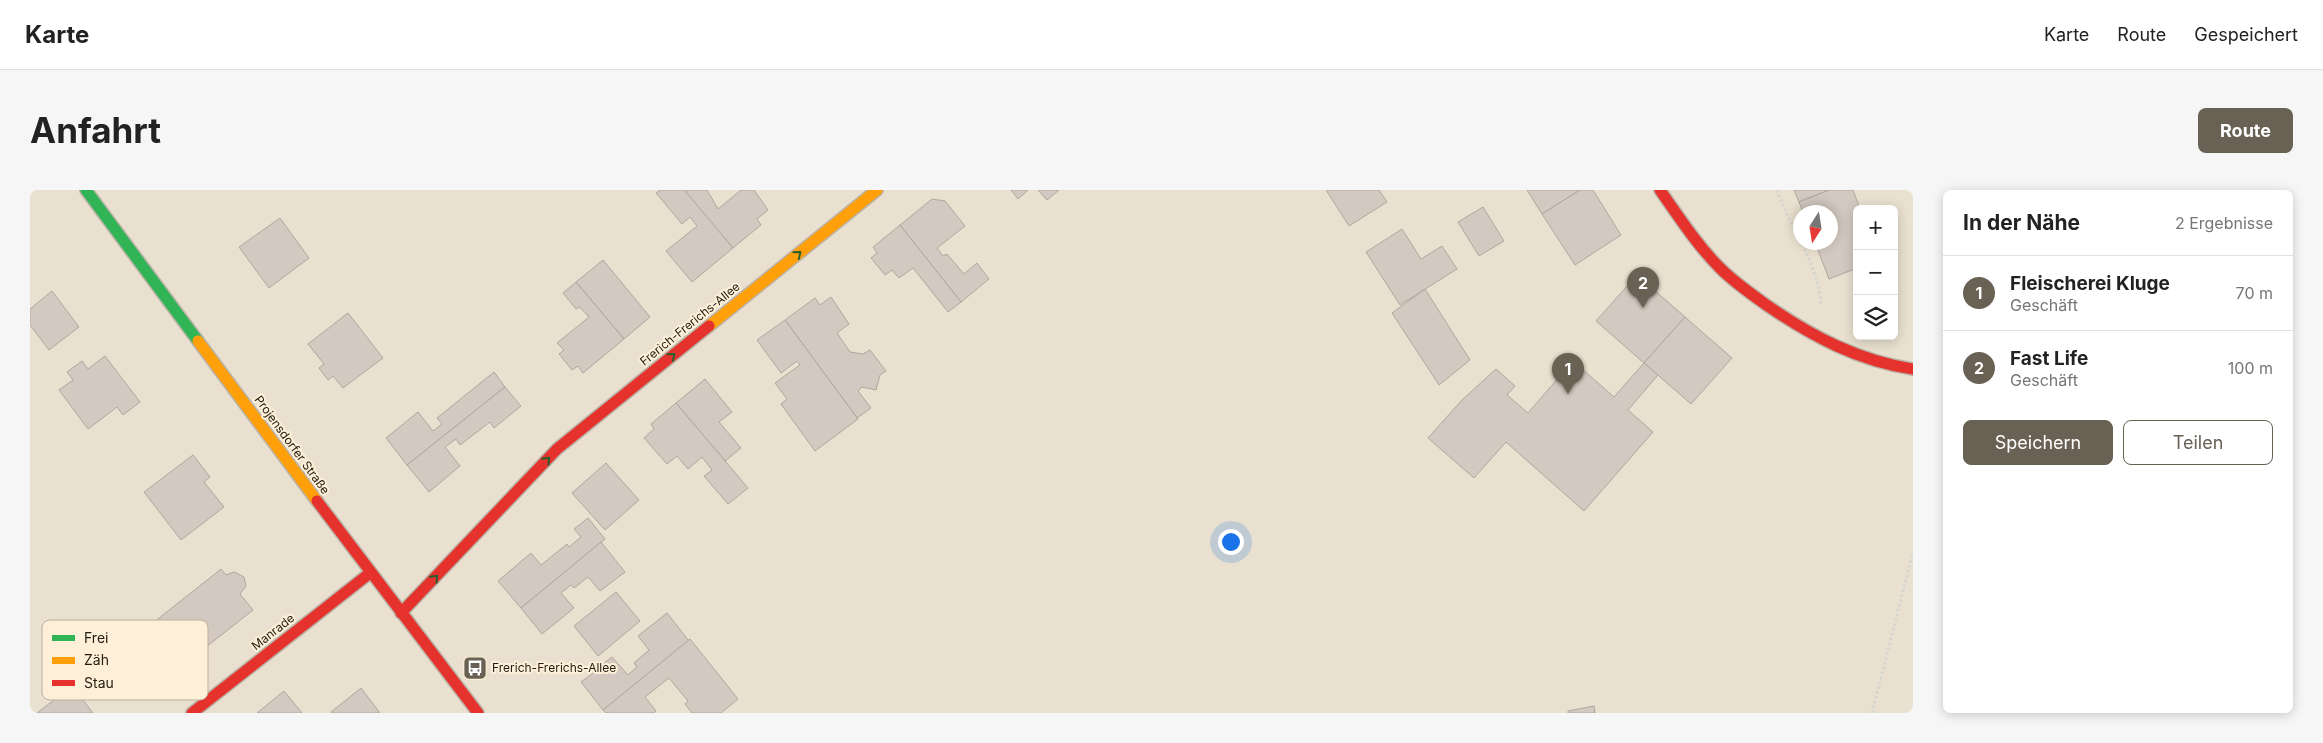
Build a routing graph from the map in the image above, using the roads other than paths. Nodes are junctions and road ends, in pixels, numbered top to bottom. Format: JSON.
{"nodes":[{"id":1,"x":86,"y":190,"type":"edge"},
{"id":2,"x":877,"y":190,"type":"edge"},
{"id":3,"x":1660,"y":190,"type":"edge"},
{"id":4,"x":1913,"y":369,"type":"edge"},
{"id":5,"x":370,"y":573,"type":"junction"},
{"id":6,"x":402,"y":614,"type":"junction"},
{"id":7,"x":192,"y":713,"type":"edge"},
{"id":8,"x":478,"y":713,"type":"edge"}],
"edges":[{"from":1,"to":5,"type":"street","name":"Projensdorfer Straße"},
{"from":6,"to":2,"type":"street","name":"Frerich-Frerichs-Allee","one_way":true},
{"from":3,"to":4,"type":"street"},
{"from":5,"to":6,"type":"street","name":"Projensdorfer Straße"},
{"from":5,"to":7,"type":"street","name":"Manrade"},
{"from":6,"to":8,"type":"street","name":"Projensdorfer Straße"}]}
